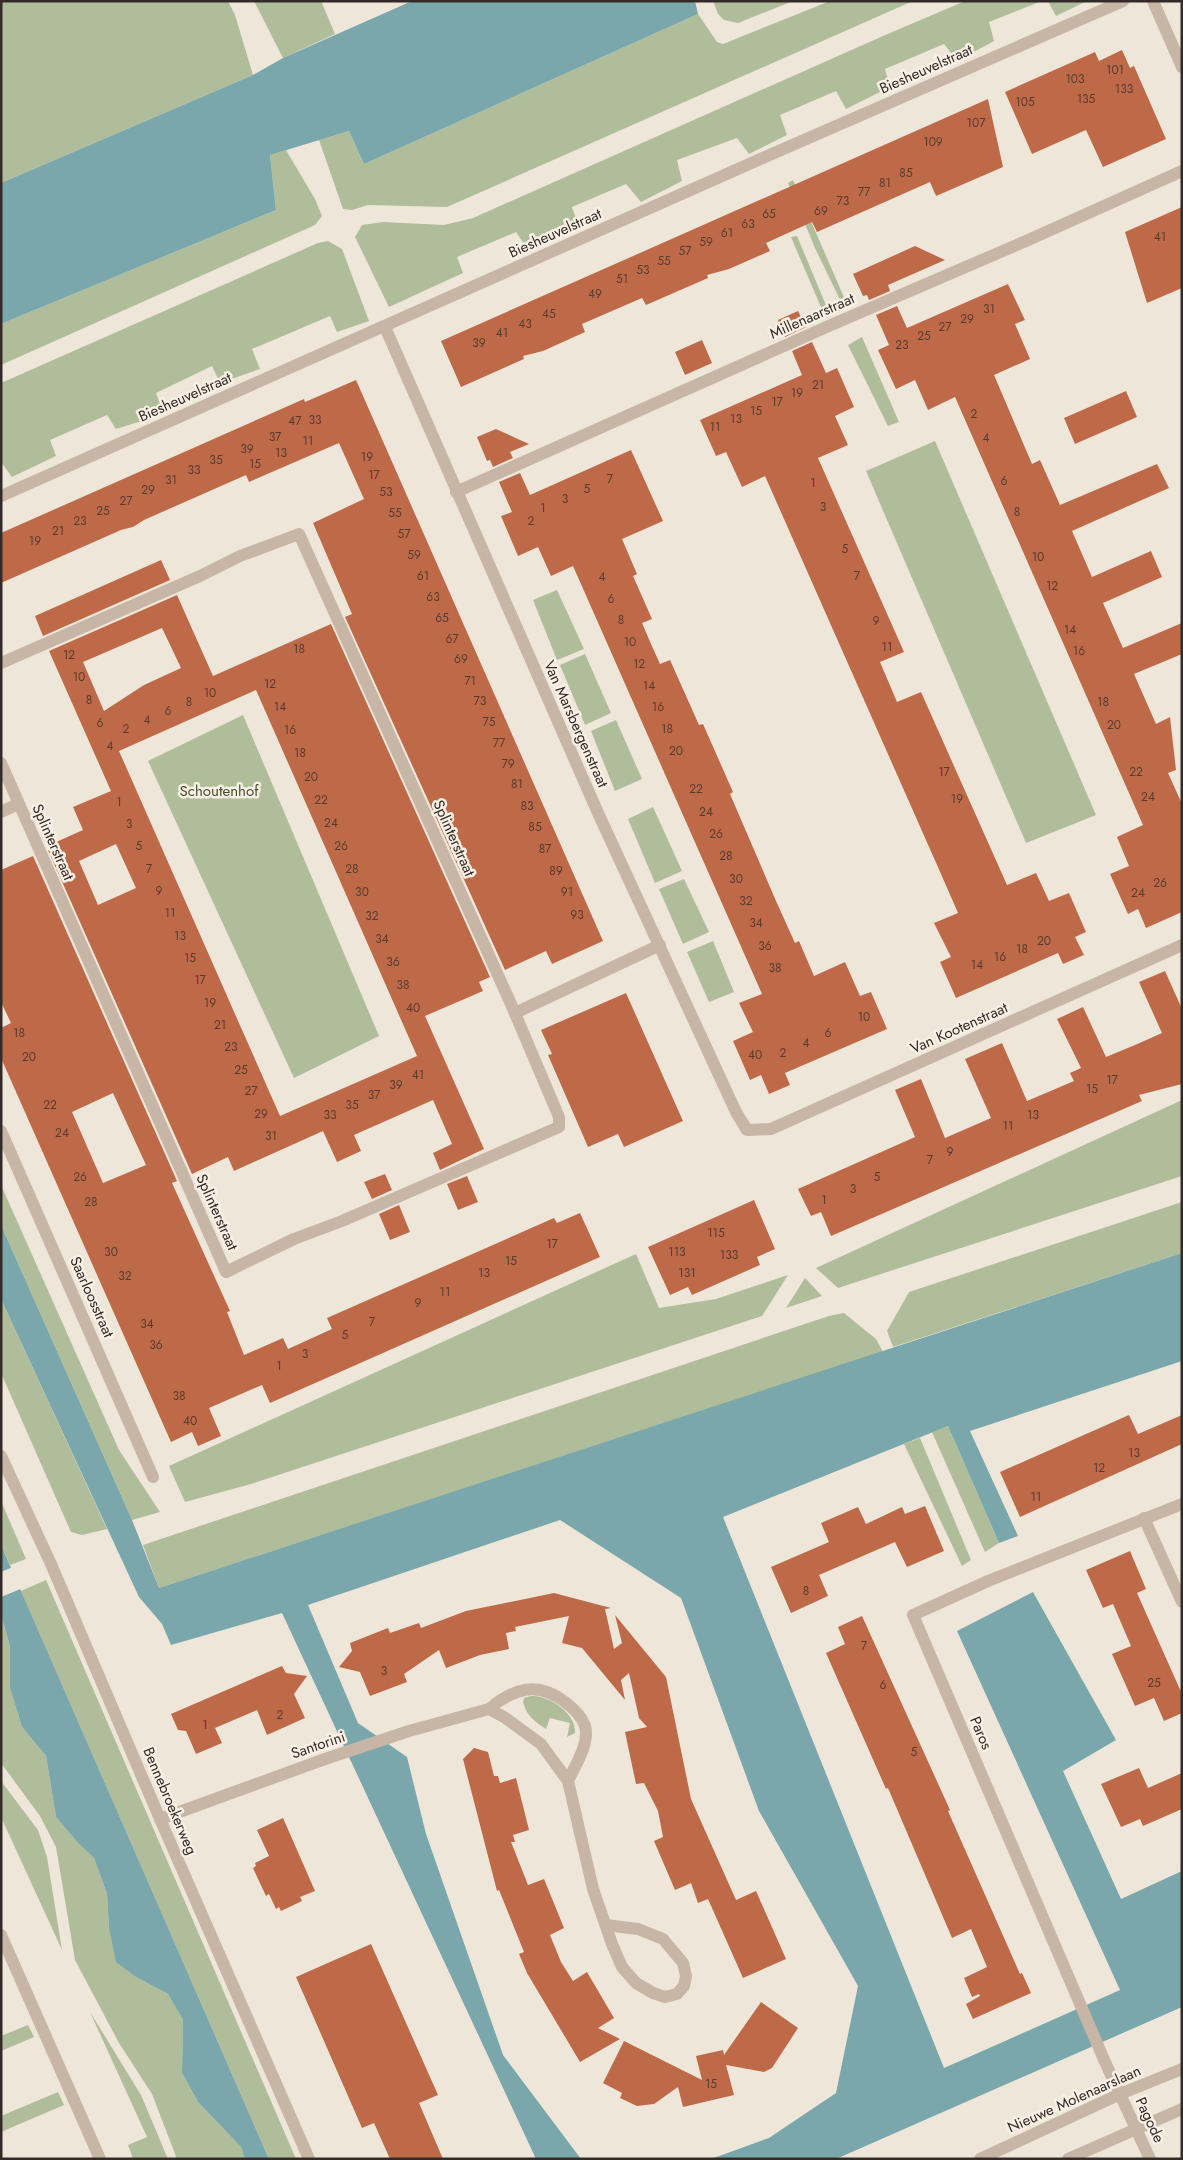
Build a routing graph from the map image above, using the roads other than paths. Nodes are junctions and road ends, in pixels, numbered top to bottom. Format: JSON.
{"nodes":[{"id":1,"x":1123,"y":1,"type":"edge"},
{"id":2,"x":1153,"y":1,"type":"edge"},
{"id":3,"x":1182,"y":67,"type":"edge"},
{"id":4,"x":1182,"y":171,"type":"edge"},
{"id":5,"x":385,"y":327,"type":"junction"},
{"id":6,"x":456,"y":492,"type":"junction"},
{"id":7,"x":1,"y":496,"type":"edge"},
{"id":8,"x":1,"y":664,"type":"edge"},
{"id":9,"x":1,"y":763,"type":"edge"},
{"id":10,"x":18,"y":804,"type":"junction"},
{"id":11,"x":1,"y":812,"type":"edge"},
{"id":12,"x":660,"y":945,"type":"junction"},
{"id":13,"x":1182,"y":945,"type":"edge"},
{"id":14,"x":515,"y":1013,"type":"junction"},
{"id":15,"x":747,"y":1130,"type":"joint"},
{"id":16,"x":1,"y":1131,"type":"edge"},
{"id":17,"x":1,"y":1456,"type":"edge"},
{"id":18,"x":153,"y":1477,"type":"dead end"},
{"id":19,"x":1182,"y":1504,"type":"edge"},
{"id":20,"x":1144,"y":1518,"type":"junction"},
{"id":21,"x":1182,"y":1602,"type":"edge"},
{"id":22,"x":489,"y":1710,"type":"junction"},
{"id":23,"x":568,"y":1781,"type":"junction"},
{"id":24,"x":160,"y":1819,"type":"junction"},
{"id":25,"x":606,"y":1924,"type":"junction"},
{"id":26,"x":1,"y":1936,"type":"edge"},
{"id":27,"x":1182,"y":2069,"type":"edge"},
{"id":28,"x":1120,"y":2094,"type":"junction"},
{"id":29,"x":1182,"y":2108,"type":"edge"},
{"id":30,"x":1136,"y":2130,"type":"junction"},
{"id":31,"x":100,"y":2159,"type":"edge"},
{"id":32,"x":309,"y":2159,"type":"edge"},
{"id":33,"x":980,"y":2159,"type":"edge"},
{"id":34,"x":1068,"y":2159,"type":"edge"},
{"id":35,"x":1150,"y":2159,"type":"edge"}],
"edges":[{"from":1,"to":5,"type":"street","name":"Biesheuvelstraat"},
{"from":2,"to":3,"type":"street"},
{"from":4,"to":6,"type":"street","name":"Millenaarstraat"},
{"from":5,"to":6,"type":"street","name":"Van Marsbergenstraat"},
{"from":5,"to":7,"type":"street","name":"Biesheuvelstraat"},
{"from":6,"to":12,"type":"street","name":"Van Marsbergenstraat"},
{"from":8,"to":14,"type":"street","name":"Splinterstraat"},
{"from":9,"to":10,"type":"street","name":"Splinterstraat"},
{"from":10,"to":11,"type":"street","name":"Splinterstraat"},
{"from":10,"to":14,"type":"street","name":"Splinterstraat"},
{"from":12,"to":14,"type":"street"},
{"from":12,"to":15,"type":"street","name":"Van Marsbergenstraat"},
{"from":13,"to":15,"type":"street","name":"Van Kootenstraat"},
{"from":16,"to":18,"type":"street","name":"Saarloosstraat"},
{"from":17,"to":24,"type":"street","name":"Bennebroekerweg"},
{"from":19,"to":20,"type":"street","name":"Paros"},
{"from":20,"to":21,"type":"street"},
{"from":20,"to":28,"type":"street","name":"Paros"},
{"from":22,"to":23,"type":"street"},
{"from":22,"to":23,"type":"street","name":"Santorini"},
{"from":22,"to":24,"type":"street","name":"Santorini"},
{"from":23,"to":25,"type":"street"},
{"from":24,"to":32,"type":"street","name":"Bennebroekerweg"},
{"from":25,"to":25,"type":"street"},
{"from":26,"to":31,"type":"street"},
{"from":27,"to":28,"type":"street","name":"Nieuwe Molenaarslaan"},
{"from":28,"to":30,"type":"street","name":"Pagode"},
{"from":28,"to":33,"type":"street","name":"Nieuwe Molenaarslaan"},
{"from":29,"to":30,"type":"street"},
{"from":30,"to":34,"type":"street"},
{"from":30,"to":35,"type":"street","name":"Pagode"}]}
